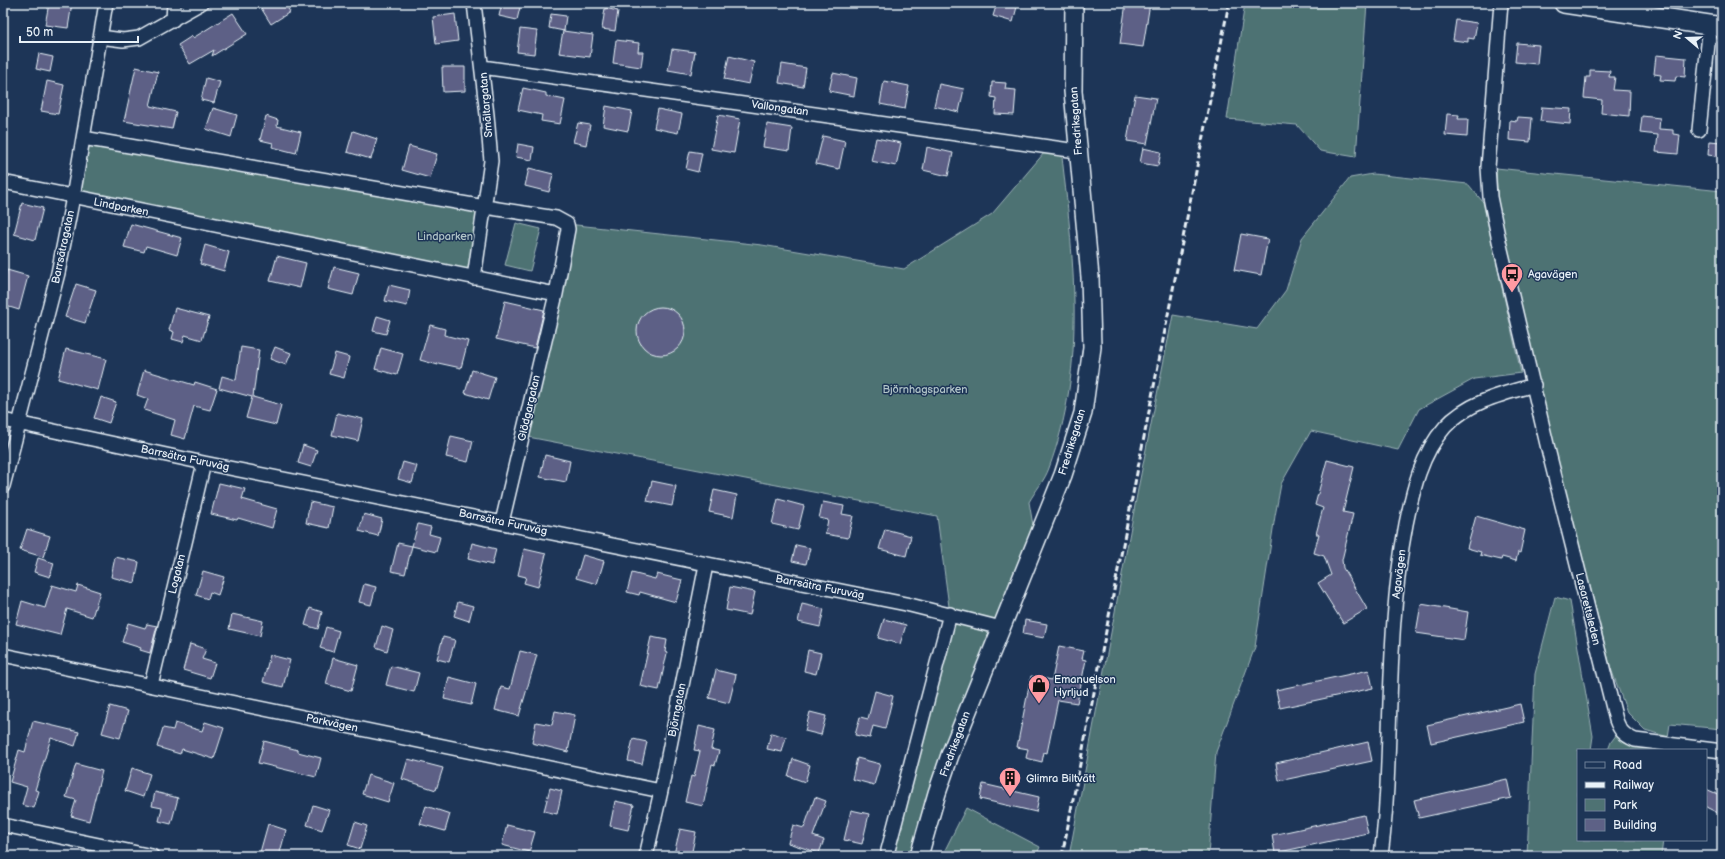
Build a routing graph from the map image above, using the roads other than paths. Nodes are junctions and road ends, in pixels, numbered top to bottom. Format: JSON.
{"nodes":[{"id":1,"x":106,"y":3,"type":"edge"},
{"id":2,"x":174,"y":3,"type":"edge"},
{"id":3,"x":201,"y":3,"type":"edge"},
{"id":4,"x":474,"y":3,"type":"edge"},
{"id":5,"x":1074,"y":3,"type":"edge"},
{"id":6,"x":1501,"y":3,"type":"edge"},
{"id":7,"x":1564,"y":3,"type":"edge"},
{"id":8,"x":173,"y":20,"type":"junction"},
{"id":9,"x":1716,"y":26,"type":"edge"},
{"id":10,"x":100,"y":37,"type":"junction"},
{"id":11,"x":482,"y":67,"type":"junction"},
{"id":12,"x":1699,"y":130,"type":"dead end"},
{"id":13,"x":83,"y":138,"type":"junction"},
{"id":14,"x":1078,"y":151,"type":"junction"},
{"id":15,"x":3,"y":182,"type":"edge"},
{"id":16,"x":73,"y":197,"type":"junction"},
{"id":17,"x":485,"y":208,"type":"junction"},
{"id":18,"x":474,"y":278,"type":"junction"},
{"id":19,"x":556,"y":294,"type":"junction"},
{"id":20,"x":1534,"y":385,"type":"junction"},
{"id":21,"x":3,"y":420,"type":"edge"},
{"id":22,"x":20,"y":424,"type":"junction"},
{"id":23,"x":204,"y":463,"type":"junction"},
{"id":24,"x":3,"y":486,"type":"edge"},
{"id":25,"x":502,"y":522,"type":"junction"},
{"id":26,"x":706,"y":565,"type":"junction"},
{"id":27,"x":950,"y":614,"type":"junction"},
{"id":28,"x":1001,"y":628,"type":"junction"},
{"id":29,"x":3,"y":655,"type":"edge"},
{"id":30,"x":151,"y":685,"type":"junction"},
{"id":31,"x":1706,"y":749,"type":"edge"},
{"id":32,"x":1707,"y":749,"type":"edge"},
{"id":33,"x":1722,"y":751,"type":"edge"},
{"id":34,"x":661,"y":791,"type":"junction"},
{"id":35,"x":3,"y":824,"type":"edge"},
{"id":36,"x":888,"y":850,"type":"dead end"},
{"id":37,"x":152,"y":856,"type":"edge"},
{"id":38,"x":646,"y":856,"type":"edge"},
{"id":39,"x":919,"y":856,"type":"edge"},
{"id":40,"x":1381,"y":856,"type":"edge"}],
"edges":[{"from":1,"to":10,"type":"street","name":"Barrsätragatan"},
{"from":2,"to":8,"type":"street"},
{"from":3,"to":8,"type":"street"},
{"from":4,"to":11,"type":"street","name":"Smältargatan"},
{"from":5,"to":14,"type":"street","name":"Fredriksgatan"},
{"from":6,"to":20,"type":"street"},
{"from":7,"to":9,"type":"main road"},
{"from":8,"to":10,"type":"street"},
{"from":9,"to":12,"type":"street"},
{"from":10,"to":13,"type":"street","name":"Barrsätragatan"},
{"from":11,"to":14,"type":"street","name":"Vallongatan"},
{"from":11,"to":17,"type":"street","name":"Smältargatan"},
{"from":13,"to":16,"type":"street","name":"Barrsätragatan"},
{"from":13,"to":17,"type":"street"},
{"from":14,"to":28,"type":"street","name":"Fredriksgatan"},
{"from":15,"to":16,"type":"street","name":"Lindparken"},
{"from":16,"to":18,"type":"street","name":"Lindparken"},
{"from":16,"to":22,"type":"street","name":"Barrsätragatan"},
{"from":17,"to":18,"type":"street"},
{"from":17,"to":19,"type":"street"},
{"from":18,"to":19,"type":"street","name":"Lindparken"},
{"from":19,"to":25,"type":"street","name":"Glödgargatan"},
{"from":20,"to":31,"type":"street","name":"Lasarettsleden"},
{"from":20,"to":40,"type":"street","name":"Agavägen"},
{"from":21,"to":22,"type":"street","name":"Barrsätra Furuväg"},
{"from":22,"to":23,"type":"street","name":"Barrsätra Furuväg"},
{"from":22,"to":24,"type":"street","name":"Barrsätragatan"},
{"from":23,"to":25,"type":"street","name":"Barrsätra Furuväg"},
{"from":23,"to":30,"type":"street","name":"Logatan"},
{"from":25,"to":26,"type":"street","name":"Barrsätra Furuväg"},
{"from":26,"to":27,"type":"street","name":"Barrsätra Furuväg"},
{"from":26,"to":34,"type":"street","name":"Björngatan"},
{"from":27,"to":28,"type":"street","name":"Barrsätra Furuväg"},
{"from":27,"to":36,"type":"street"},
{"from":28,"to":39,"type":"street","name":"Fredriksgatan"},
{"from":29,"to":30,"type":"street","name":"Parkvägen"},
{"from":30,"to":34,"type":"street","name":"Parkvägen"},
{"from":32,"to":33,"type":"street","name":"Lasarettsleden"},
{"from":34,"to":38,"type":"street","name":"Björngatan"},
{"from":35,"to":37,"type":"street"}]}
